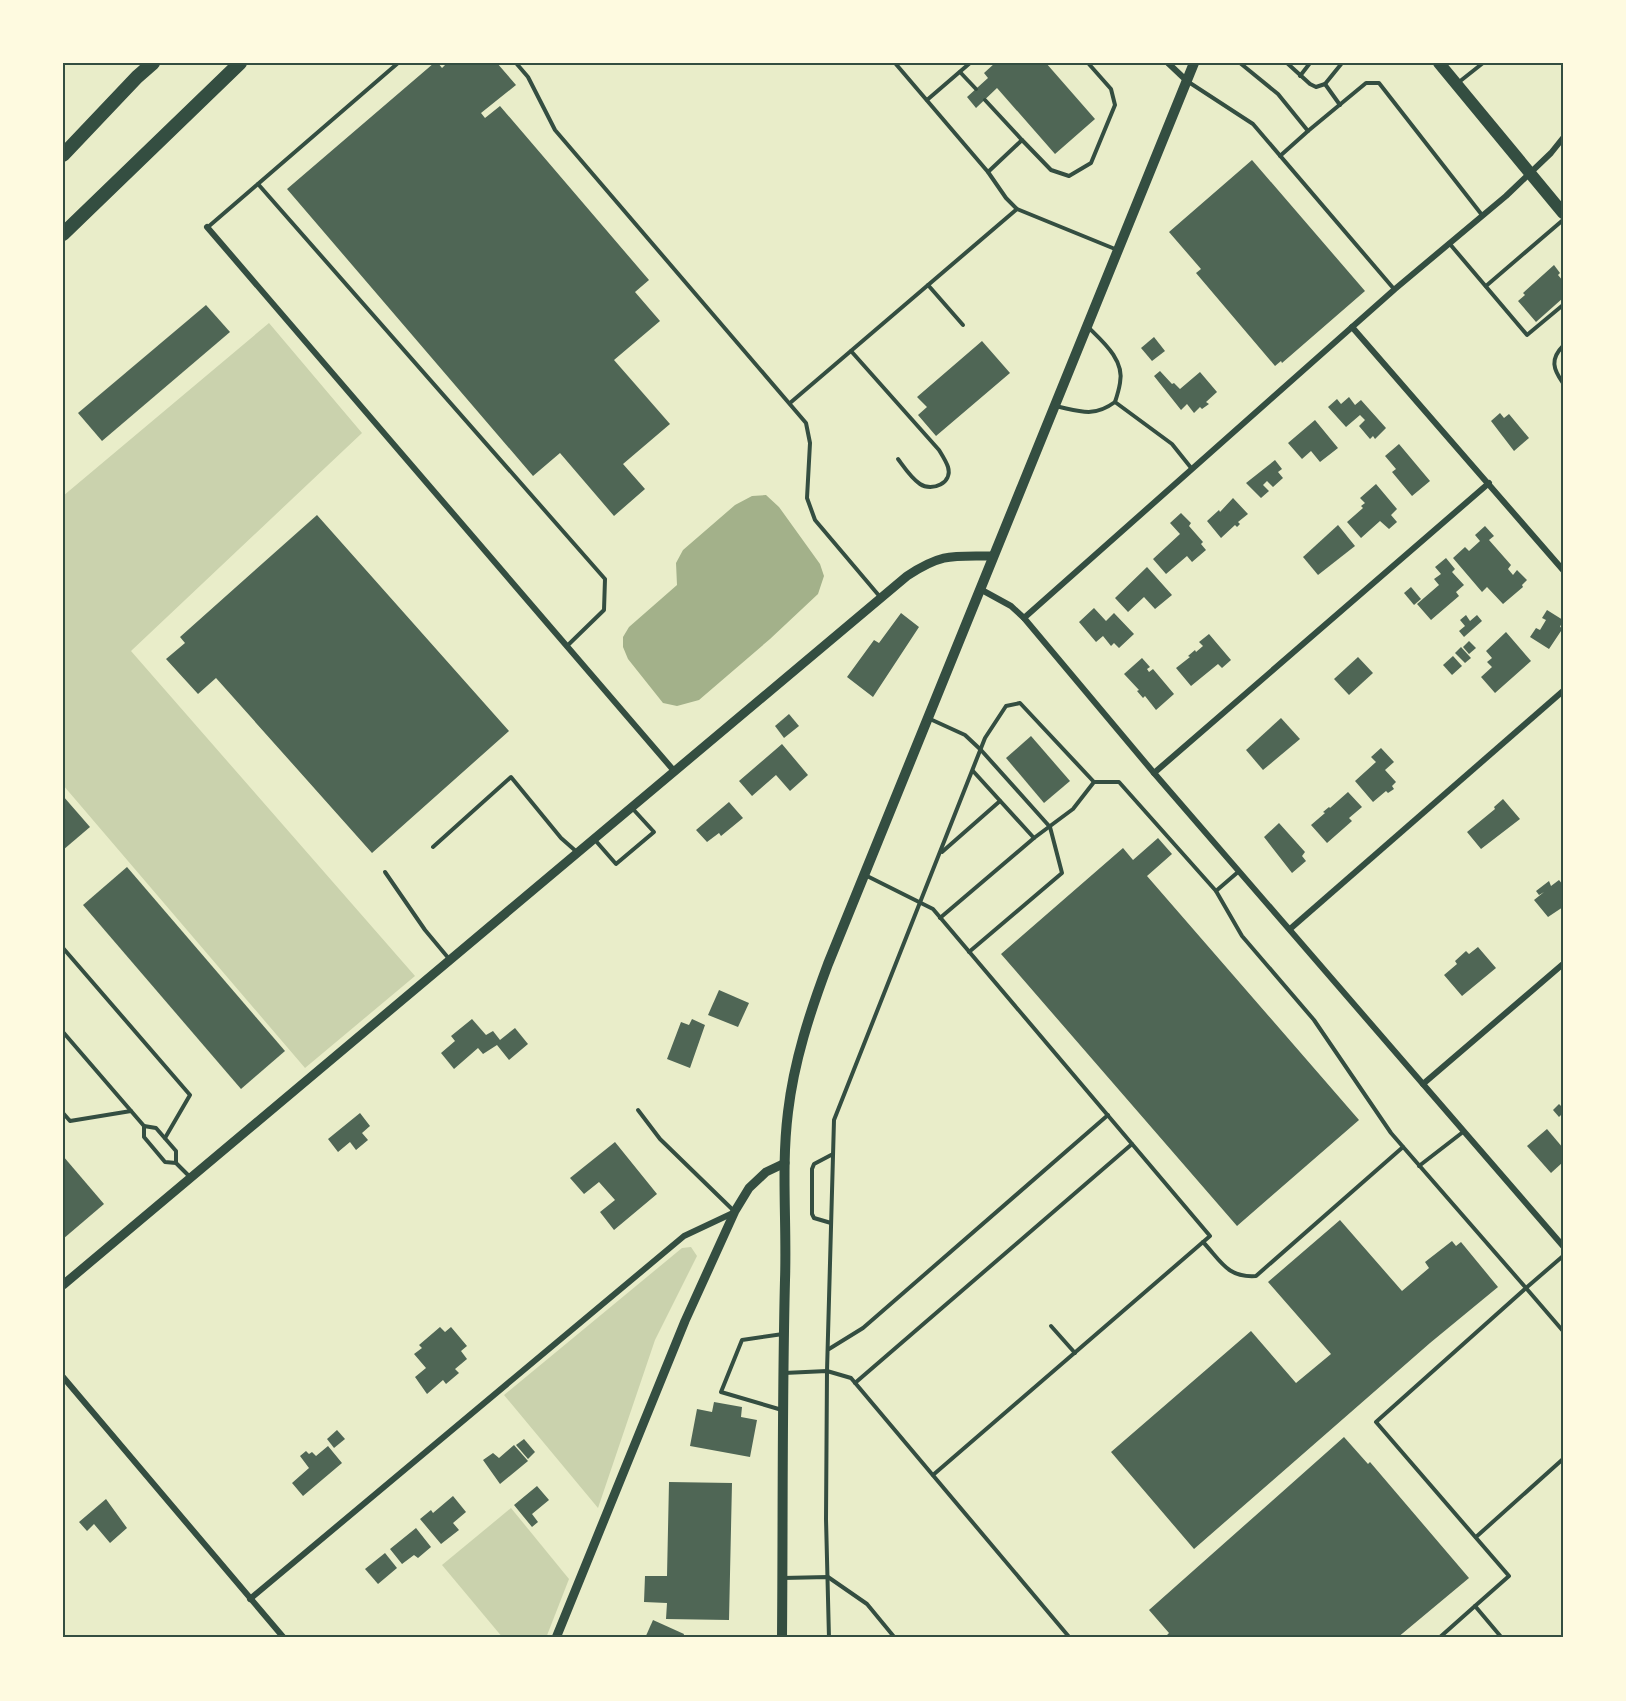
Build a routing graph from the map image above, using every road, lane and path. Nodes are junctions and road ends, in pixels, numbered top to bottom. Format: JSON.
{"nodes":[{"id":1,"x":153,"y":63,"type":"edge"},
{"id":2,"x":242,"y":63,"type":"edge"},
{"id":3,"x":398,"y":63,"type":"edge"},
{"id":4,"x":516,"y":63,"type":"edge"},
{"id":5,"x":895,"y":63,"type":"edge"},
{"id":6,"x":970,"y":63,"type":"edge"},
{"id":7,"x":1088,"y":63,"type":"edge"},
{"id":8,"x":1168,"y":63,"type":"edge"},
{"id":9,"x":1194,"y":63,"type":"edge"},
{"id":10,"x":1240,"y":63,"type":"edge"},
{"id":11,"x":1288,"y":63,"type":"edge"},
{"id":12,"x":1310,"y":63,"type":"edge"},
{"id":13,"x":1342,"y":63,"type":"edge"},
{"id":14,"x":1439,"y":63,"type":"edge"},
{"id":15,"x":1483,"y":63,"type":"edge"},
{"id":16,"x":960,"y":72,"type":"junction"},
{"id":17,"x":1300,"y":75,"type":"junction"},
{"id":18,"x":1187,"y":81,"type":"junction"},
{"id":19,"x":1324,"y":84,"type":"junction"},
{"id":20,"x":1456,"y":84,"type":"junction"},
{"id":21,"x":976,"y":89,"type":"dead end"},
{"id":22,"x":927,"y":100,"type":"junction"},
{"id":23,"x":985,"y":100,"type":"dead end"},
{"id":24,"x":1340,"y":105,"type":"junction"},
{"id":25,"x":1308,"y":130,"type":"junction"},
{"id":26,"x":1563,"y":138,"type":"edge"},
{"id":27,"x":1022,"y":140,"type":"junction"},
{"id":28,"x":63,"y":155,"type":"edge"},
{"id":29,"x":1280,"y":156,"type":"junction"},
{"id":30,"x":988,"y":172,"type":"junction"},
{"id":31,"x":1530,"y":174,"type":"junction"},
{"id":32,"x":258,"y":184,"type":"junction"},
{"id":33,"x":1017,"y":209,"type":"junction"},
{"id":34,"x":1563,"y":213,"type":"edge"},
{"id":35,"x":1482,"y":215,"type":"junction"},
{"id":36,"x":1563,"y":220,"type":"edge"},
{"id":37,"x":207,"y":227,"type":"joint"},
{"id":38,"x":63,"y":234,"type":"edge"},
{"id":39,"x":1449,"y":243,"type":"junction"},
{"id":40,"x":1118,"y":250,"type":"junction"},
{"id":41,"x":928,"y":285,"type":"junction"},
{"id":42,"x":1486,"y":286,"type":"junction"},
{"id":43,"x":1395,"y":289,"type":"junction"},
{"id":44,"x":1563,"y":305,"type":"edge"},
{"id":45,"x":963,"y":325,"type":"dead end"},
{"id":46,"x":1087,"y":326,"type":"junction"},
{"id":47,"x":1352,"y":327,"type":"junction"},
{"id":48,"x":1563,"y":346,"type":"edge"},
{"id":49,"x":851,"y":351,"type":"junction"},
{"id":50,"x":1563,"y":383,"type":"edge"},
{"id":51,"x":1115,"y":402,"type":"junction"},
{"id":52,"x":790,"y":403,"type":"junction"},
{"id":53,"x":1055,"y":405,"type":"junction"},
{"id":54,"x":898,"y":459,"type":"dead end"},
{"id":55,"x":1192,"y":469,"type":"junction"},
{"id":56,"x":1489,"y":483,"type":"junction"},
{"id":57,"x":993,"y":556,"type":"junction"},
{"id":58,"x":1563,"y":570,"type":"edge"},
{"id":59,"x":980,"y":588,"type":"junction"},
{"id":60,"x":881,"y":598,"type":"junction"},
{"id":61,"x":1024,"y":618,"type":"junction"},
{"id":62,"x":567,"y":646,"type":"junction"},
{"id":63,"x":1563,"y":691,"type":"edge"},
{"id":64,"x":928,"y":718,"type":"junction"},
{"id":65,"x":981,"y":750,"type":"junction"},
{"id":66,"x":973,"y":771,"type":"junction"},
{"id":67,"x":675,"y":772,"type":"junction"},
{"id":68,"x":1154,"y":773,"type":"junction"},
{"id":69,"x":1094,"y":782,"type":"junction"},
{"id":70,"x":1000,"y":801,"type":"junction"},
{"id":71,"x":632,"y":808,"type":"junction"},
{"id":72,"x":1050,"y":827,"type":"junction"},
{"id":73,"x":1034,"y":838,"type":"junction"},
{"id":74,"x":594,"y":840,"type":"junction"},
{"id":75,"x":433,"y":847,"type":"dead end"},
{"id":76,"x":941,"y":852,"type":"junction"},
{"id":77,"x":578,"y":853,"type":"junction"},
{"id":78,"x":1239,"y":871,"type":"junction"},
{"id":79,"x":385,"y":872,"type":"dead end"},
{"id":80,"x":864,"y":874,"type":"junction"},
{"id":81,"x":1216,"y":891,"type":"junction"},
{"id":82,"x":922,"y":902,"type":"junction"},
{"id":83,"x":940,"y":918,"type":"junction"},
{"id":84,"x":1290,"y":929,"type":"junction"},
{"id":85,"x":63,"y":948,"type":"edge"},
{"id":86,"x":969,"y":951,"type":"junction"},
{"id":87,"x":451,"y":961,"type":"junction"},
{"id":88,"x":1563,"y":964,"type":"edge"},
{"id":89,"x":63,"y":1032,"type":"edge"},
{"id":90,"x":1423,"y":1084,"type":"junction"},
{"id":91,"x":638,"y":1110,"type":"dead end"},
{"id":92,"x":131,"y":1111,"type":"junction"},
{"id":93,"x":63,"y":1113,"type":"edge"},
{"id":94,"x":1108,"y":1115,"type":"junction"},
{"id":95,"x":144,"y":1126,"type":"junction"},
{"id":96,"x":1463,"y":1131,"type":"junction"},
{"id":97,"x":165,"y":1138,"type":"junction"},
{"id":98,"x":1132,"y":1144,"type":"junction"},
{"id":99,"x":1403,"y":1148,"type":"junction"},
{"id":100,"x":833,"y":1154,"type":"junction"},
{"id":101,"x":176,"y":1163,"type":"junction"},
{"id":102,"x":785,"y":1163,"type":"junction"},
{"id":103,"x":1419,"y":1166,"type":"junction"},
{"id":104,"x":191,"y":1179,"type":"junction"},
{"id":105,"x":735,"y":1211,"type":"junction"},
{"id":106,"x":831,"y":1223,"type":"junction"},
{"id":107,"x":1561,"y":1237,"type":"edge"},
{"id":108,"x":1203,"y":1242,"type":"junction"},
{"id":109,"x":1563,"y":1246,"type":"edge"},
{"id":110,"x":1563,"y":1256,"type":"edge"},
{"id":111,"x":63,"y":1285,"type":"edge"},
{"id":112,"x":1526,"y":1288,"type":"junction"},
{"id":113,"x":1051,"y":1326,"type":"dead end"},
{"id":114,"x":1563,"y":1331,"type":"edge"},
{"id":115,"x":784,"y":1334,"type":"junction"},
{"id":116,"x":828,"y":1349,"type":"junction"},
{"id":117,"x":1075,"y":1353,"type":"junction"},
{"id":118,"x":827,"y":1371,"type":"junction"},
{"id":119,"x":783,"y":1373,"type":"junction"},
{"id":120,"x":63,"y":1377,"type":"edge"},
{"id":121,"x":855,"y":1383,"type":"junction"},
{"id":122,"x":783,"y":1410,"type":"junction"},
{"id":123,"x":1563,"y":1460,"type":"edge"},
{"id":124,"x":933,"y":1476,"type":"junction"},
{"id":125,"x":1476,"y":1537,"type":"junction"},
{"id":126,"x":828,"y":1576,"type":"junction"},
{"id":127,"x":782,"y":1578,"type":"junction"},
{"id":128,"x":250,"y":1599,"type":"junction"},
{"id":129,"x":1474,"y":1606,"type":"junction"},
{"id":130,"x":284,"y":1638,"type":"edge"},
{"id":131,"x":556,"y":1638,"type":"edge"},
{"id":132,"x":782,"y":1638,"type":"edge"},
{"id":133,"x":829,"y":1638,"type":"edge"},
{"id":134,"x":896,"y":1638,"type":"edge"},
{"id":135,"x":1070,"y":1638,"type":"edge"},
{"id":136,"x":1439,"y":1638,"type":"edge"},
{"id":137,"x":1502,"y":1638,"type":"edge"}],
"edges":[{"from":1,"to":28,"type":"highway"},
{"from":2,"to":38,"type":"highway"},
{"from":3,"to":32,"type":"lane"},
{"from":4,"to":52,"type":"lane"},
{"from":5,"to":22,"type":"lane"},
{"from":6,"to":16,"type":"lane"},
{"from":7,"to":27,"type":"lane"},
{"from":8,"to":18,"type":"street"},
{"from":9,"to":18,"type":"main road"},
{"from":10,"to":25,"type":"lane"},
{"from":11,"to":17,"type":"lane"},
{"from":12,"to":17,"type":"lane"},
{"from":13,"to":19,"type":"lane"},
{"from":14,"to":20,"type":"main road"},
{"from":15,"to":20,"type":"lane"},
{"from":16,"to":21,"type":"lane"},
{"from":16,"to":22,"type":"lane"},
{"from":17,"to":19,"type":"lane"},
{"from":18,"to":29,"type":"lane"},
{"from":18,"to":40,"type":"main road"},
{"from":19,"to":24,"type":"lane"},
{"from":20,"to":31,"type":"main road"},
{"from":22,"to":30,"type":"lane"},
{"from":23,"to":27,"type":"lane"},
{"from":24,"to":25,"type":"lane"},
{"from":24,"to":35,"type":"lane"},
{"from":25,"to":29,"type":"lane"},
{"from":26,"to":31,"type":"street"},
{"from":27,"to":30,"type":"lane"},
{"from":29,"to":43,"type":"lane"},
{"from":30,"to":33,"type":"lane"},
{"from":31,"to":34,"type":"main road"},
{"from":31,"to":35,"type":"street"},
{"from":32,"to":37,"type":"lane"},
{"from":32,"to":62,"type":"lane"},
{"from":33,"to":40,"type":"lane"},
{"from":33,"to":41,"type":"lane"},
{"from":35,"to":39,"type":"street"},
{"from":36,"to":42,"type":"lane"},
{"from":37,"to":62,"type":"street"},
{"from":39,"to":42,"type":"lane"},
{"from":39,"to":43,"type":"street"},
{"from":40,"to":46,"type":"main road"},
{"from":41,"to":45,"type":"lane"},
{"from":41,"to":49,"type":"lane"},
{"from":42,"to":44,"type":"lane"},
{"from":43,"to":47,"type":"street"},
{"from":46,"to":51,"type":"lane"},
{"from":46,"to":53,"type":"main road"},
{"from":47,"to":55,"type":"street"},
{"from":47,"to":56,"type":"street"},
{"from":48,"to":50,"type":"lane"},
{"from":49,"to":52,"type":"lane"},
{"from":49,"to":54,"type":"lane"},
{"from":51,"to":53,"type":"lane"},
{"from":51,"to":55,"type":"lane"},
{"from":52,"to":60,"type":"lane"},
{"from":53,"to":57,"type":"main road"},
{"from":55,"to":61,"type":"street"},
{"from":56,"to":58,"type":"street"},
{"from":56,"to":68,"type":"street"},
{"from":57,"to":59,"type":"main road"},
{"from":57,"to":60,"type":"street"},
{"from":59,"to":61,"type":"street"},
{"from":59,"to":64,"type":"main road"},
{"from":60,"to":67,"type":"street"},
{"from":61,"to":68,"type":"street"},
{"from":62,"to":67,"type":"street"},
{"from":63,"to":84,"type":"street"},
{"from":64,"to":65,"type":"lane"},
{"from":64,"to":80,"type":"main road"},
{"from":65,"to":66,"type":"lane"},
{"from":65,"to":69,"type":"lane"},
{"from":65,"to":72,"type":"lane"},
{"from":66,"to":70,"type":"lane"},
{"from":66,"to":76,"type":"lane"},
{"from":67,"to":71,"type":"street"},
{"from":68,"to":78,"type":"street"},
{"from":69,"to":72,"type":"lane"},
{"from":69,"to":81,"type":"lane"},
{"from":70,"to":73,"type":"lane"},
{"from":70,"to":76,"type":"lane"},
{"from":71,"to":74,"type":"street"},
{"from":71,"to":74,"type":"lane"},
{"from":72,"to":73,"type":"lane"},
{"from":72,"to":86,"type":"lane"},
{"from":73,"to":83,"type":"lane"},
{"from":74,"to":77,"type":"street"},
{"from":75,"to":77,"type":"lane"},
{"from":76,"to":82,"type":"lane"},
{"from":77,"to":87,"type":"street"},
{"from":78,"to":81,"type":"lane"},
{"from":78,"to":84,"type":"street"},
{"from":79,"to":87,"type":"lane"},
{"from":80,"to":82,"type":"lane"},
{"from":80,"to":102,"type":"main road"},
{"from":81,"to":99,"type":"lane"},
{"from":82,"to":83,"type":"lane"},
{"from":82,"to":100,"type":"lane"},
{"from":83,"to":86,"type":"lane"},
{"from":84,"to":90,"type":"street"},
{"from":85,"to":97,"type":"lane"},
{"from":86,"to":94,"type":"lane"},
{"from":87,"to":104,"type":"street"},
{"from":88,"to":90,"type":"street"},
{"from":89,"to":92,"type":"lane"},
{"from":90,"to":96,"type":"street"},
{"from":91,"to":105,"type":"lane"},
{"from":92,"to":93,"type":"lane"},
{"from":92,"to":95,"type":"lane"},
{"from":94,"to":98,"type":"lane"},
{"from":94,"to":116,"type":"lane"},
{"from":95,"to":97,"type":"lane"},
{"from":95,"to":101,"type":"lane"},
{"from":96,"to":103,"type":"lane"},
{"from":96,"to":107,"type":"street"},
{"from":97,"to":101,"type":"lane"},
{"from":98,"to":108,"type":"lane"},
{"from":98,"to":121,"type":"lane"},
{"from":99,"to":103,"type":"lane"},
{"from":99,"to":108,"type":"lane"},
{"from":100,"to":106,"type":"lane"},
{"from":100,"to":106,"type":"lane"},
{"from":101,"to":104,"type":"lane"},
{"from":102,"to":105,"type":"street"},
{"from":102,"to":115,"type":"main road"},
{"from":103,"to":112,"type":"lane"},
{"from":104,"to":111,"type":"street"},
{"from":105,"to":128,"type":"street"},
{"from":105,"to":131,"type":"street"},
{"from":106,"to":116,"type":"lane"},
{"from":107,"to":109,"type":"street"},
{"from":108,"to":117,"type":"lane"},
{"from":110,"to":112,"type":"lane"},
{"from":112,"to":114,"type":"lane"},
{"from":112,"to":125,"type":"lane"},
{"from":113,"to":117,"type":"lane"},
{"from":115,"to":119,"type":"main road"},
{"from":115,"to":122,"type":"lane"},
{"from":116,"to":118,"type":"lane"},
{"from":117,"to":124,"type":"lane"},
{"from":118,"to":119,"type":"lane"},
{"from":118,"to":121,"type":"lane"},
{"from":118,"to":126,"type":"lane"},
{"from":119,"to":122,"type":"main road"},
{"from":120,"to":128,"type":"street"},
{"from":121,"to":124,"type":"lane"},
{"from":122,"to":127,"type":"main road"},
{"from":123,"to":125,"type":"lane"},
{"from":124,"to":135,"type":"lane"},
{"from":125,"to":129,"type":"lane"},
{"from":126,"to":127,"type":"lane"},
{"from":126,"to":133,"type":"lane"},
{"from":126,"to":134,"type":"lane"},
{"from":127,"to":132,"type":"main road"},
{"from":128,"to":130,"type":"street"},
{"from":129,"to":136,"type":"lane"},
{"from":129,"to":137,"type":"lane"}]}
